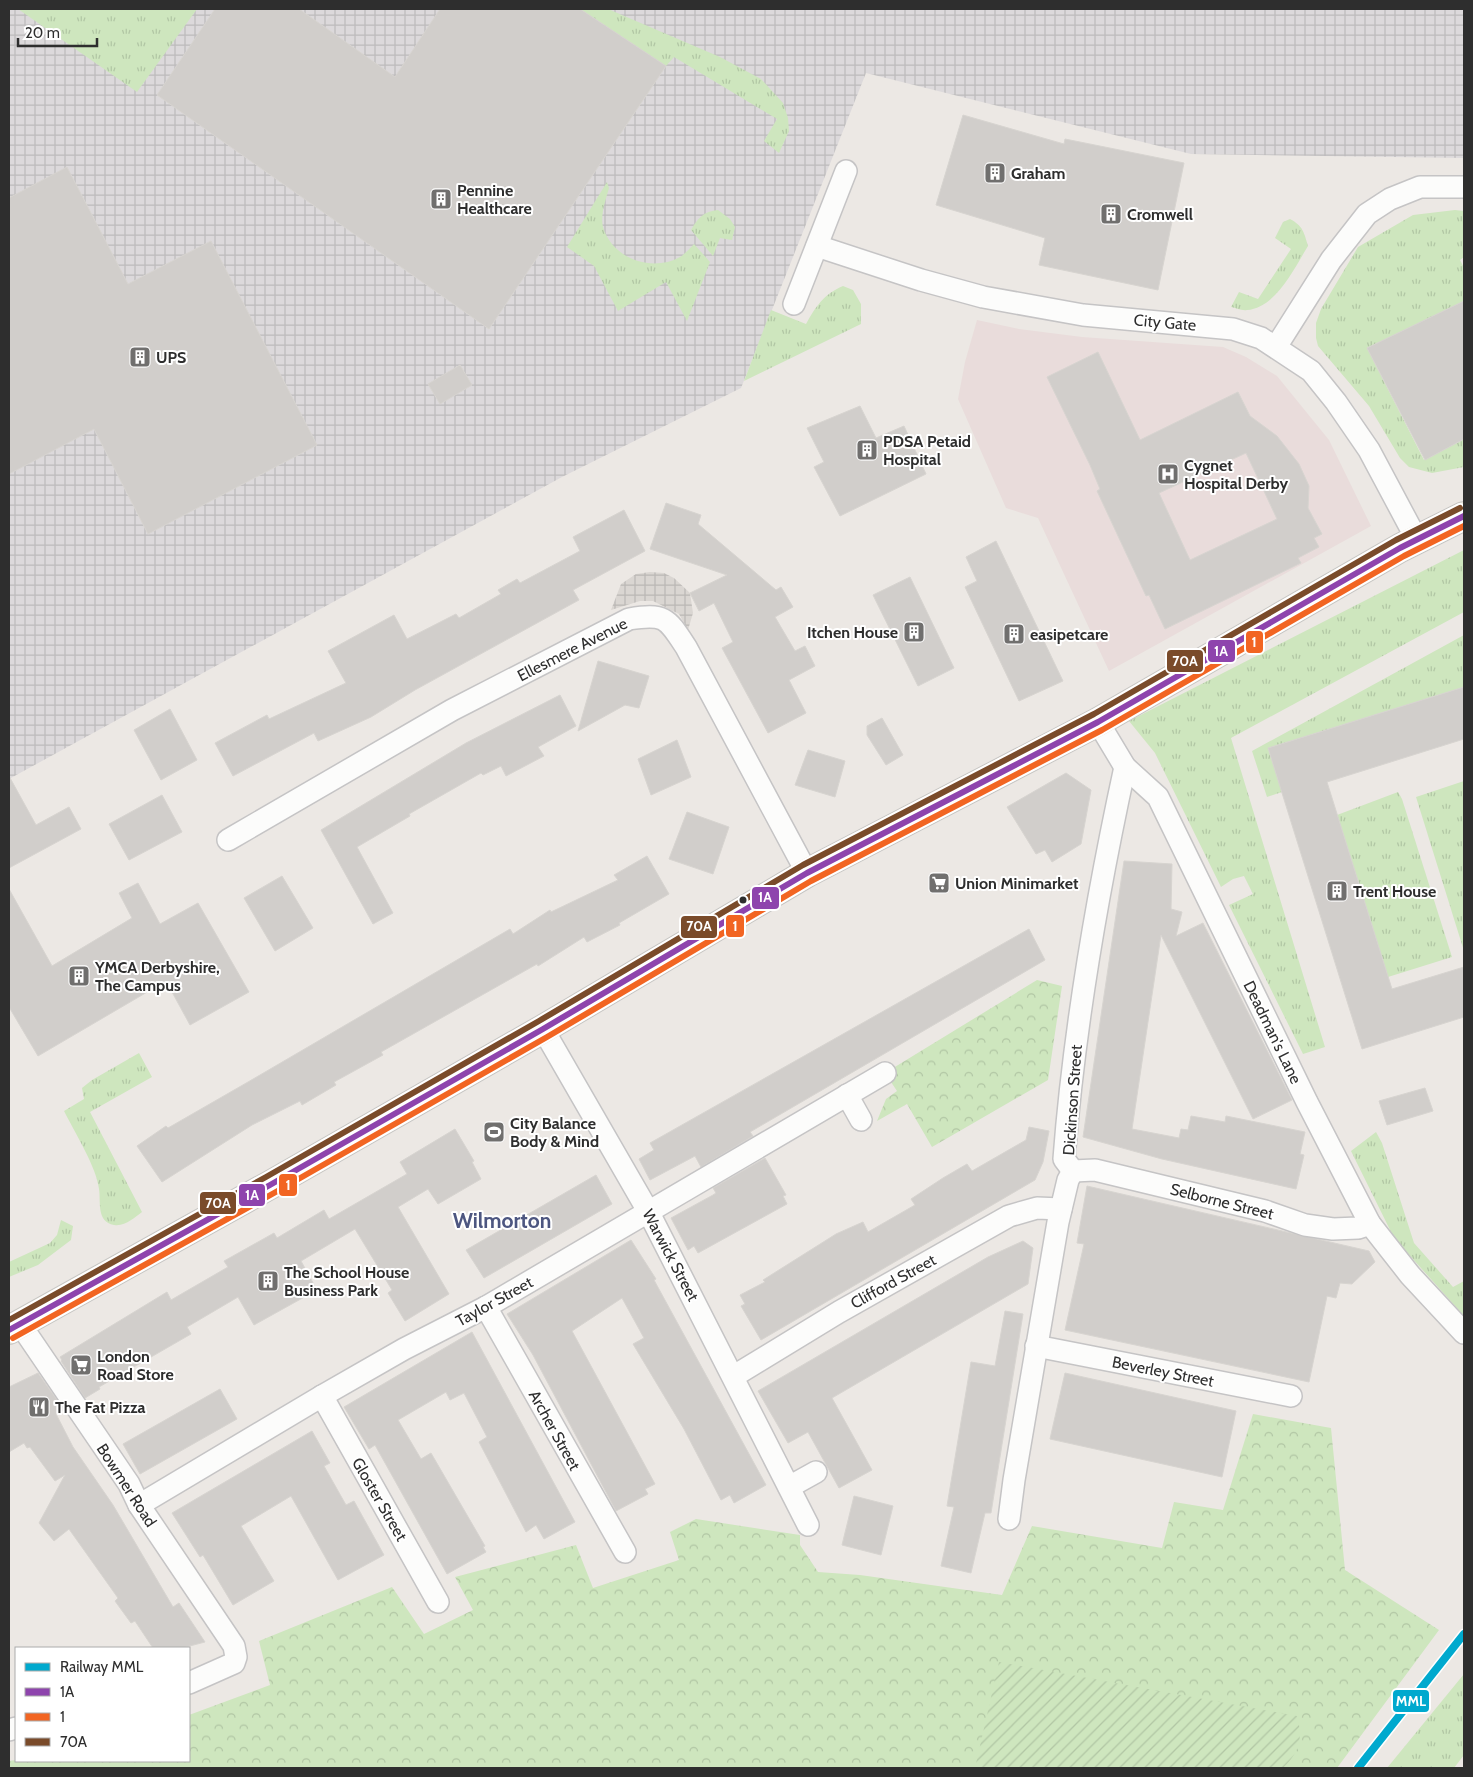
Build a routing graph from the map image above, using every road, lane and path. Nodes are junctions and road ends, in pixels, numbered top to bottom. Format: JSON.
{"nodes":[{"id":1,"x":846,"y":172,"type":"dead end"},
{"id":2,"x":1464,"y":187,"type":"edge"},
{"id":3,"x":817,"y":246,"type":"junction"},
{"id":4,"x":794,"y":304,"type":"dead end"},
{"id":5,"x":1276,"y":347,"type":"junction"},
{"id":6,"x":1464,"y":516,"type":"edge"},
{"id":7,"x":1417,"y":540,"type":"junction"},
{"id":8,"x":1098,"y":722,"type":"junction"},
{"id":9,"x":1125,"y":767,"type":"junction"},
{"id":10,"x":228,"y":840,"type":"dead end"},
{"id":11,"x":807,"y":873,"type":"junction"},
{"id":12,"x":544,"y":1029,"type":"junction"},
{"id":13,"x":885,"y":1073,"type":"dead end"},
{"id":14,"x":847,"y":1095,"type":"junction"},
{"id":15,"x":861,"y":1120,"type":"dead end"},
{"id":16,"x":1073,"y":1171,"type":"junction"},
{"id":17,"x":1061,"y":1209,"type":"junction"},
{"id":18,"x":648,"y":1211,"type":"junction"},
{"id":19,"x":1370,"y":1224,"type":"junction"},
{"id":20,"x":486,"y":1307,"type":"junction"},
{"id":21,"x":14,"y":1327,"type":"edge"},
{"id":22,"x":1464,"y":1333,"type":"edge"},
{"id":23,"x":1036,"y":1346,"type":"junction"},
{"id":24,"x":734,"y":1376,"type":"junction"},
{"id":25,"x":322,"y":1396,"type":"junction"},
{"id":26,"x":1291,"y":1396,"type":"dead end"},
{"id":27,"x":816,"y":1472,"type":"dead end"},
{"id":28,"x":789,"y":1487,"type":"junction"},
{"id":29,"x":140,"y":1505,"type":"junction"},
{"id":30,"x":1009,"y":1519,"type":"dead end"},
{"id":31,"x":808,"y":1525,"type":"dead end"},
{"id":32,"x":625,"y":1552,"type":"dead end"},
{"id":33,"x":438,"y":1602,"type":"dead end"},
{"id":34,"x":190,"y":1683,"type":"edge"}],
"edges":[{"from":1,"to":3,"type":"street"},
{"from":2,"to":5,"type":"street"},
{"from":3,"to":4,"type":"street"},
{"from":3,"to":5,"type":"street","name":"City Gate"},
{"from":5,"to":7,"type":"street","name":"City Gate"},
{"from":6,"to":7,"type":"main road"},
{"from":7,"to":8,"type":"main road"},
{"from":8,"to":9,"type":"street","name":"Deadman's Lane"},
{"from":8,"to":11,"type":"main road"},
{"from":9,"to":16,"type":"street","name":"Dickinson Street"},
{"from":9,"to":19,"type":"street","name":"Deadman's Lane"},
{"from":10,"to":11,"type":"street","name":"Ellesmere Avenue"},
{"from":11,"to":12,"type":"main road"},
{"from":12,"to":18,"type":"street","name":"Warwick Street"},
{"from":12,"to":21,"type":"main road"},
{"from":13,"to":14,"type":"street","name":"Taylor Street"},
{"from":14,"to":15,"type":"street"},
{"from":14,"to":18,"type":"street","name":"Taylor Street"},
{"from":16,"to":17,"type":"street","name":"Dickinson Street"},
{"from":16,"to":19,"type":"street","name":"Selborne Street"},
{"from":17,"to":23,"type":"street","name":"Dickinson Street"},
{"from":17,"to":24,"type":"street","name":"Clifford Street"},
{"from":18,"to":20,"type":"street","name":"Taylor Street"},
{"from":18,"to":24,"type":"street","name":"Warwick Street"},
{"from":19,"to":22,"type":"street","name":"Deadman's Lane"},
{"from":20,"to":25,"type":"street","name":"Taylor Street"},
{"from":20,"to":32,"type":"street","name":"Archer Street"},
{"from":21,"to":29,"type":"street","name":"Bowmer Road"},
{"from":23,"to":26,"type":"street","name":"Beverley Street"},
{"from":23,"to":30,"type":"street","name":"Dickinson Street"},
{"from":24,"to":28,"type":"street","name":"Warwick Street"},
{"from":25,"to":29,"type":"street","name":"Taylor Street"},
{"from":25,"to":33,"type":"street","name":"Gloster Street"},
{"from":27,"to":28,"type":"street"},
{"from":28,"to":31,"type":"street","name":"Warwick Street"},
{"from":29,"to":34,"type":"street","name":"Bowmer Road"}]}
